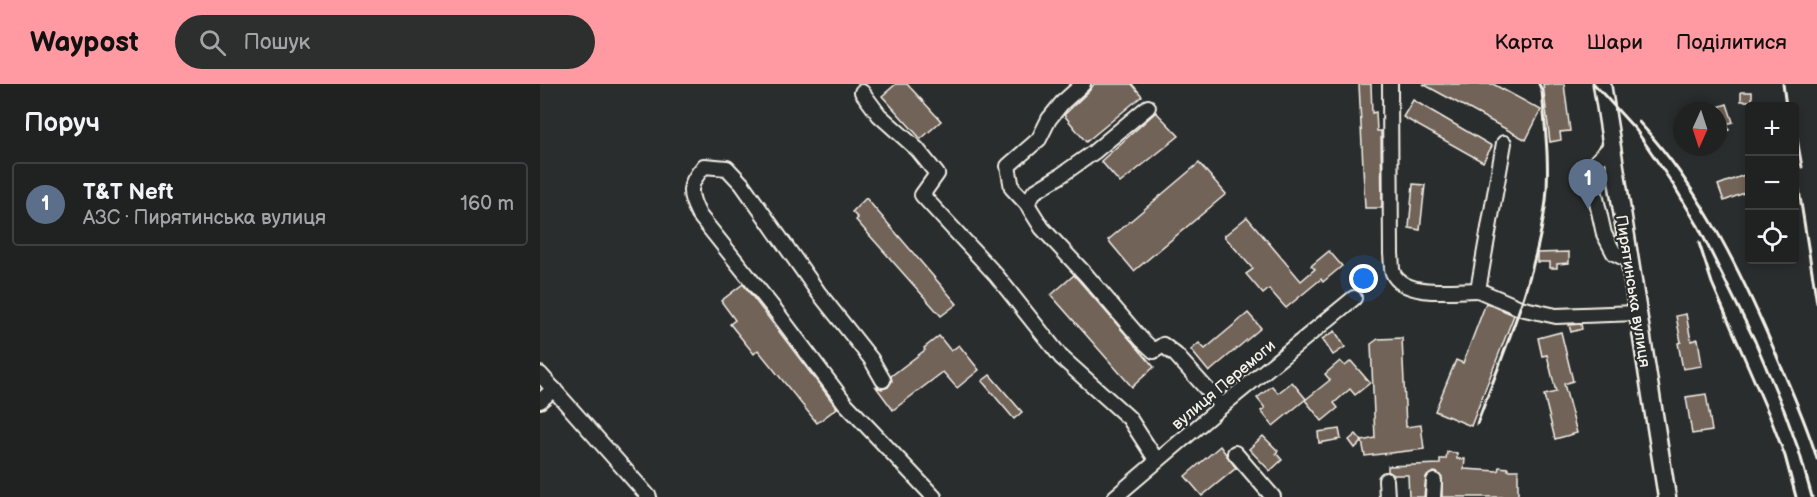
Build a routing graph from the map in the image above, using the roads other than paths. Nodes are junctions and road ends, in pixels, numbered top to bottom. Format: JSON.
{"nodes":[{"id":1,"x":1083,"y":84,"type":"edge"},
{"id":2,"x":1390,"y":84,"type":"edge"},
{"id":3,"x":1602,"y":84,"type":"edge"},
{"id":4,"x":862,"y":92,"type":"dead end"},
{"id":5,"x":1148,"y":107,"type":"dead end"},
{"id":6,"x":1504,"y":143,"type":"dead end"},
{"id":7,"x":1612,"y":145,"type":"junction"},
{"id":8,"x":1027,"y":204,"type":"junction"},
{"id":9,"x":1630,"y":261,"type":"junction"},
{"id":10,"x":1478,"y":290,"type":"junction"},
{"id":11,"x":1354,"y":298,"type":"dead end"},
{"id":12,"x":1637,"y":313,"type":"junction"},
{"id":13,"x":540,"y":374,"type":"edge"},
{"id":14,"x":883,"y":380,"type":"dead end"},
{"id":15,"x":554,"y":389,"type":"junction"},
{"id":16,"x":540,"y":401,"type":"edge"},
{"id":17,"x":1222,"y":406,"type":"junction"},
{"id":18,"x":1235,"y":453,"type":"dead end"},
{"id":19,"x":1157,"y":461,"type":"junction"},
{"id":20,"x":1386,"y":480,"type":"dead end"},
{"id":21,"x":1434,"y":481,"type":"dead end"},
{"id":22,"x":649,"y":497,"type":"edge"},
{"id":23,"x":934,"y":497,"type":"edge"},
{"id":24,"x":1115,"y":497,"type":"edge"},
{"id":25,"x":1273,"y":497,"type":"edge"},
{"id":26,"x":1387,"y":497,"type":"edge"},
{"id":27,"x":1434,"y":497,"type":"edge"},
{"id":28,"x":1667,"y":497,"type":"edge"}],
"edges":[{"from":1,"to":8,"type":"street"},
{"from":2,"to":10,"type":"street"},
{"from":3,"to":7,"type":"main road","name":"Пирятинська вулиця"},
{"from":4,"to":19,"type":"street"},
{"from":5,"to":8,"type":"street"},
{"from":6,"to":10,"type":"street"},
{"from":7,"to":9,"type":"main road","name":"Пирятинська вулиця"},
{"from":7,"to":9,"type":"street"},
{"from":8,"to":17,"type":"street"},
{"from":9,"to":12,"type":"main road","name":"Пирятинська вулиця"},
{"from":10,"to":12,"type":"street"},
{"from":11,"to":17,"type":"street","name":"вулиця Перемоги"},
{"from":12,"to":28,"type":"main road","name":"Пирятинська вулиця"},
{"from":13,"to":15,"type":"street"},
{"from":14,"to":23,"type":"street"},
{"from":15,"to":16,"type":"street"},
{"from":15,"to":22,"type":"street"},
{"from":17,"to":19,"type":"street","name":"вулиця Перемоги"},
{"from":18,"to":25,"type":"street"},
{"from":19,"to":24,"type":"street","name":"вулиця Перемоги"},
{"from":20,"to":26,"type":"street"},
{"from":21,"to":27,"type":"street"}]}
